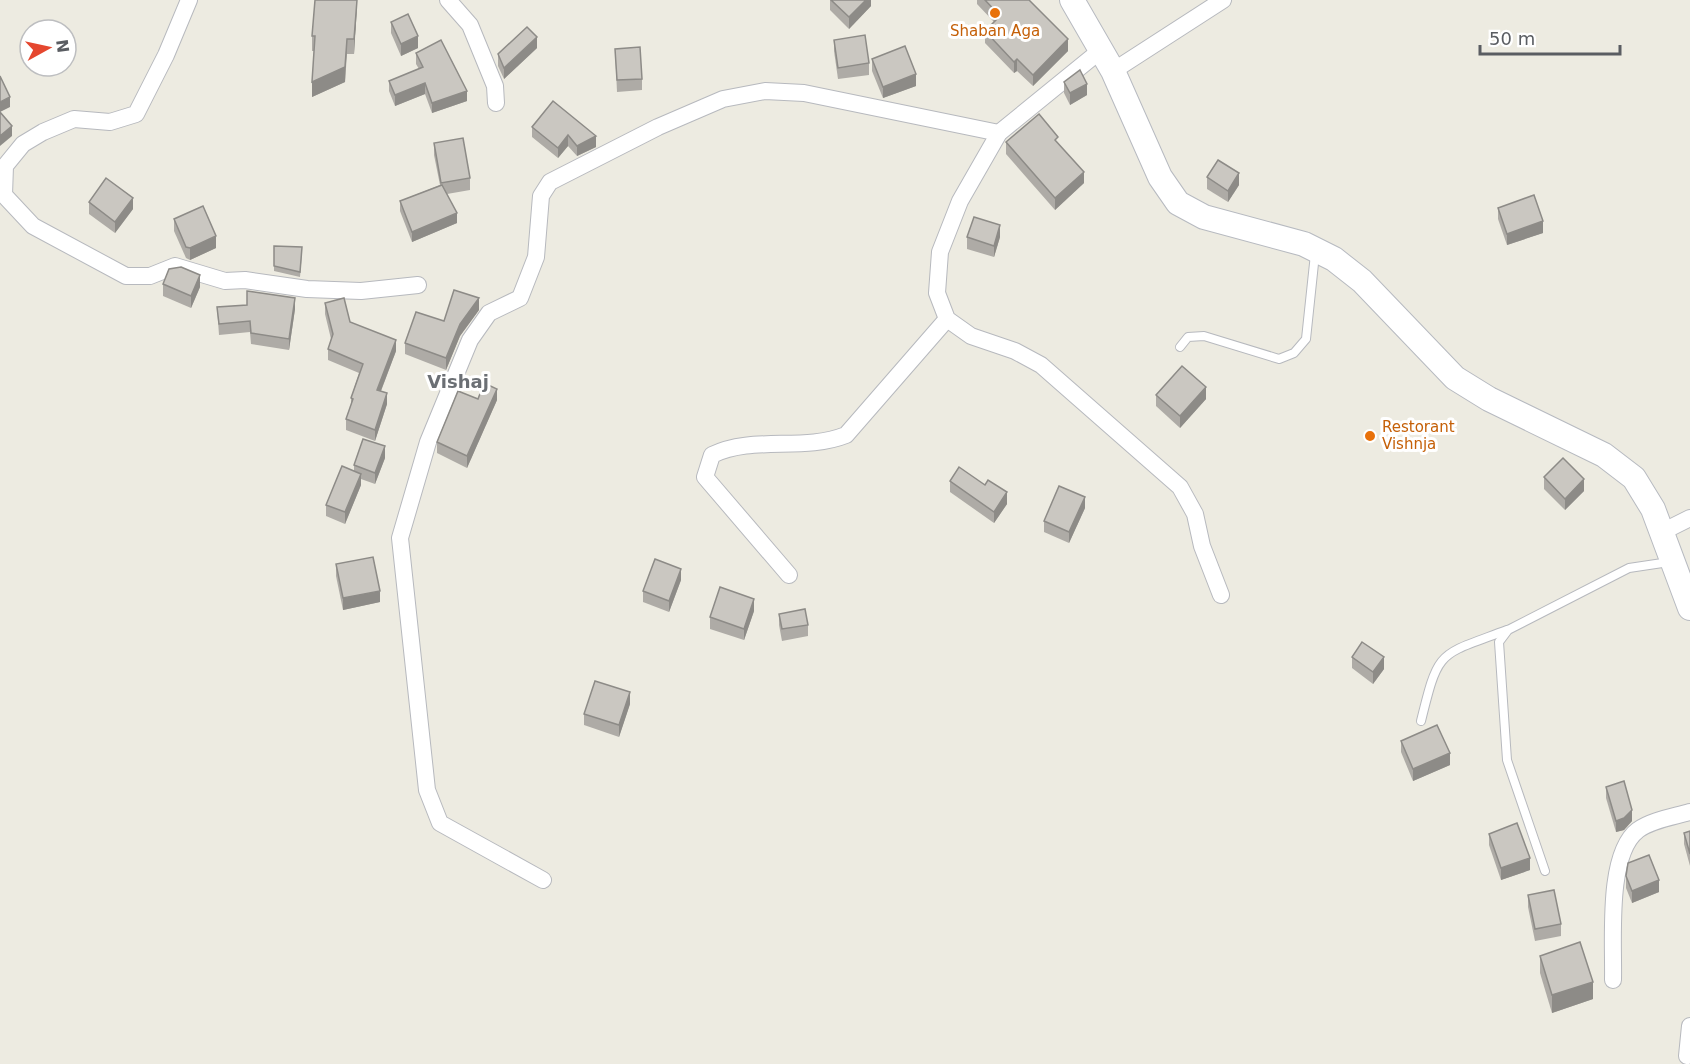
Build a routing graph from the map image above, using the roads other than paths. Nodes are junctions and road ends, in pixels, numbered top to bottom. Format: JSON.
{"nodes":[{"id":1,"x":189,"y":0,"type":"edge"},
{"id":2,"x":448,"y":0,"type":"edge"},
{"id":3,"x":1072,"y":0,"type":"edge"},
{"id":4,"x":1223,"y":0,"type":"edge"},
{"id":5,"x":1101,"y":50,"type":"junction"},
{"id":6,"x":1113,"y":70,"type":"junction"},
{"id":7,"x":496,"y":104,"type":"dead end"},
{"id":8,"x":999,"y":133,"type":"junction"},
{"id":9,"x":1316,"y":250,"type":"junction"},
{"id":10,"x":418,"y":285,"type":"dead end"},
{"id":11,"x":947,"y":319,"type":"junction"},
{"id":12,"x":1180,"y":347,"type":"dead end"},
{"id":13,"x":1690,"y":518,"type":"edge"},
{"id":14,"x":1662,"y":532,"type":"junction"},
{"id":15,"x":1673,"y":561,"type":"junction"},
{"id":16,"x":789,"y":575,"type":"dead end"},
{"id":17,"x":1221,"y":595,"type":"dead end"},
{"id":18,"x":1690,"y":608,"type":"edge"},
{"id":19,"x":1508,"y":630,"type":"junction"},
{"id":20,"x":1421,"y":722,"type":"dead end"},
{"id":21,"x":1690,"y":812,"type":"edge"},
{"id":22,"x":1545,"y":871,"type":"dead end"},
{"id":23,"x":543,"y":880,"type":"dead end"},
{"id":24,"x":1613,"y":980,"type":"dead end"},
{"id":25,"x":1690,"y":1026,"type":"edge"},
{"id":26,"x":1687,"y":1056,"type":"dead end"}],
"edges":[{"from":1,"to":10,"type":"street"},
{"from":2,"to":7,"type":"street"},
{"from":3,"to":5,"type":"main road"},
{"from":4,"to":6,"type":"street"},
{"from":5,"to":6,"type":"main road"},
{"from":5,"to":8,"type":"street"},
{"from":6,"to":9,"type":"main road"},
{"from":8,"to":11,"type":"street"},
{"from":8,"to":23,"type":"street"},
{"from":9,"to":12,"type":"lane"},
{"from":9,"to":14,"type":"main road"},
{"from":11,"to":16,"type":"street"},
{"from":11,"to":17,"type":"street"},
{"from":13,"to":14,"type":"street"},
{"from":14,"to":15,"type":"main road"},
{"from":15,"to":18,"type":"main road"},
{"from":15,"to":19,"type":"lane"},
{"from":19,"to":20,"type":"lane"},
{"from":19,"to":22,"type":"lane"},
{"from":21,"to":24,"type":"street"},
{"from":25,"to":26,"type":"street"}]}
